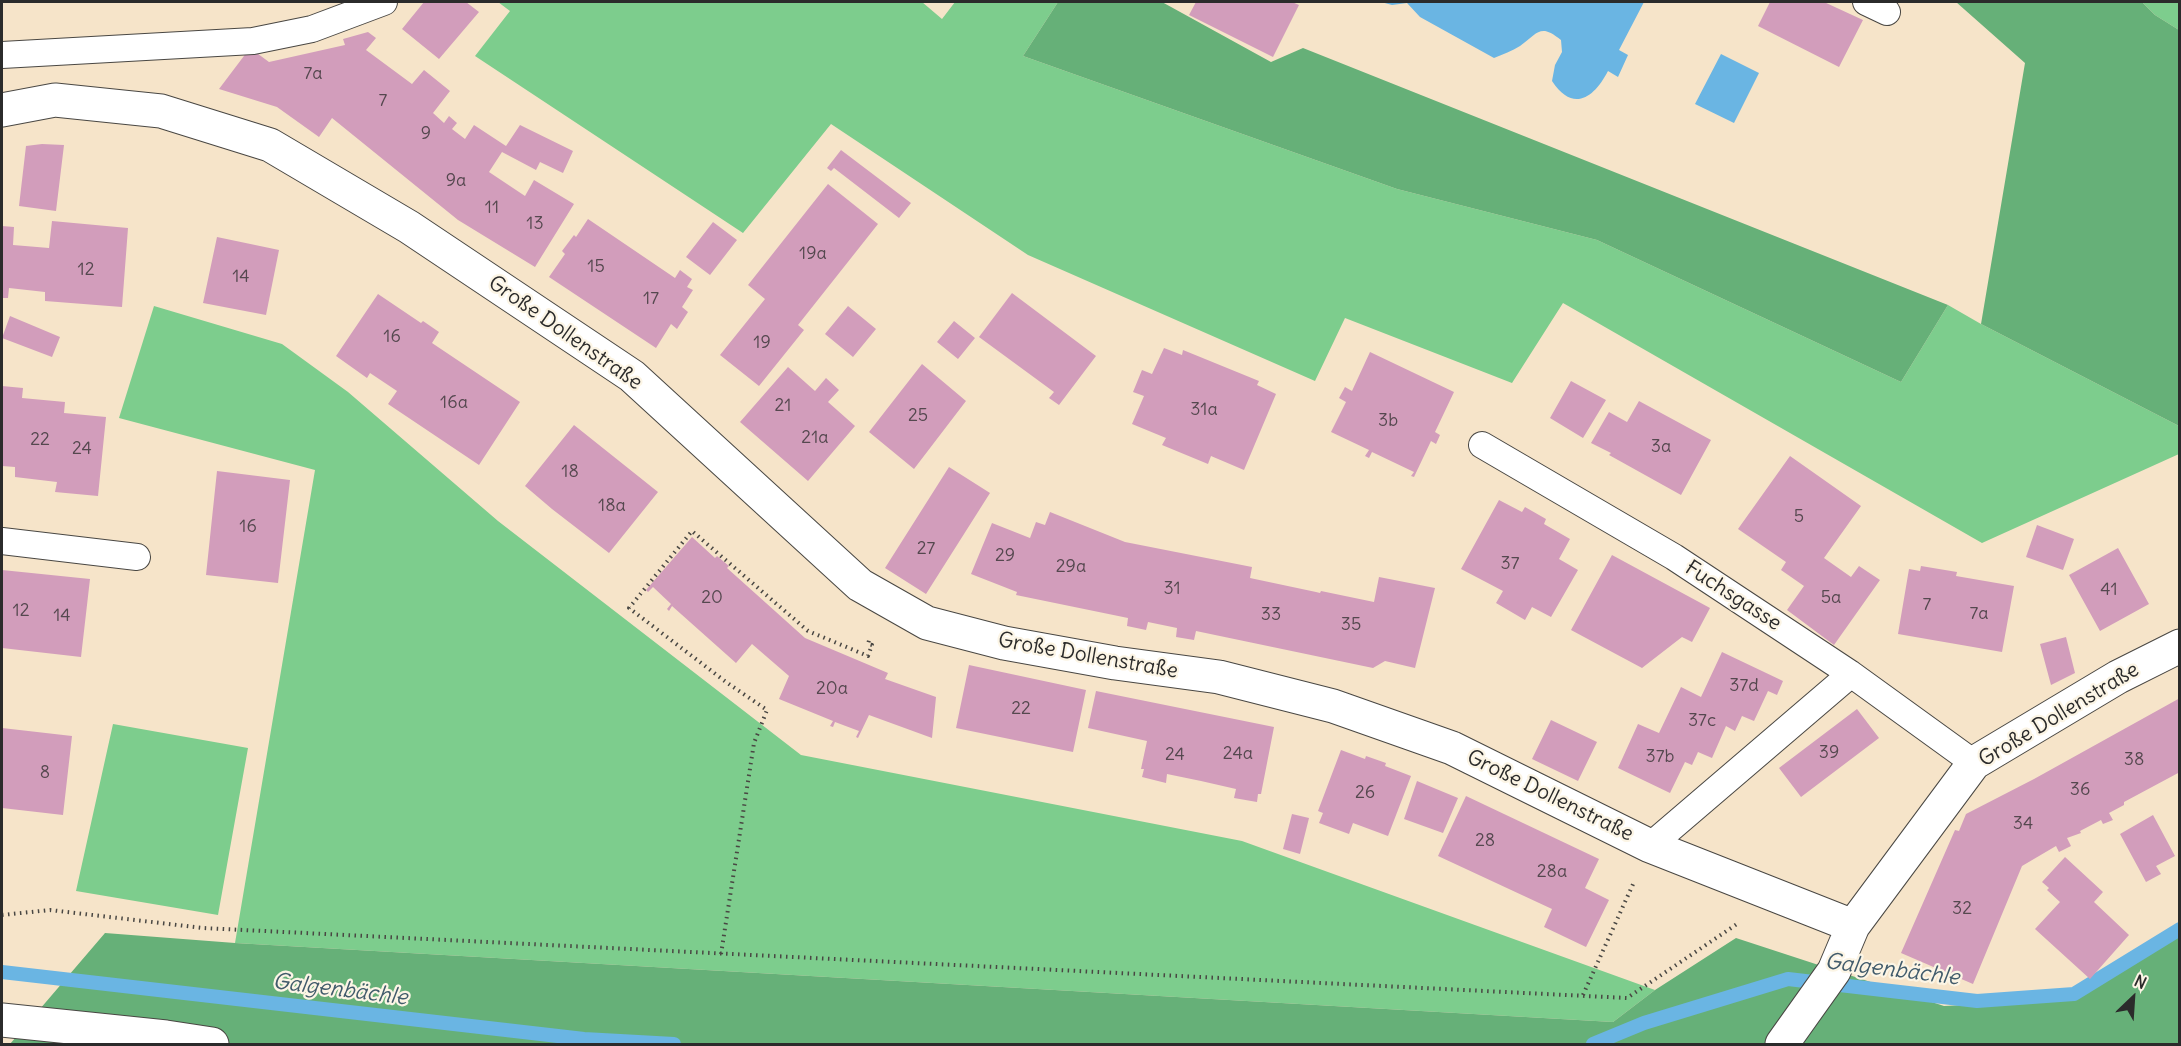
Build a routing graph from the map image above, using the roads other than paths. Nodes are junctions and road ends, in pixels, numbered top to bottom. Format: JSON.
{"nodes":[{"id":1,"x":384,"y":2,"type":"edge"},
{"id":2,"x":2,"y":55,"type":"edge"},
{"id":3,"x":2,"y":110,"type":"edge"},
{"id":4,"x":1482,"y":445,"type":"dead end"},
{"id":5,"x":2,"y":541,"type":"edge"},
{"id":6,"x":137,"y":557,"type":"dead end"},
{"id":7,"x":2180,"y":646,"type":"edge"},
{"id":8,"x":1851,"y":674,"type":"junction"},
{"id":9,"x":1974,"y":764,"type":"junction"},
{"id":10,"x":1650,"y":846,"type":"junction"},
{"id":11,"x":1853,"y":926,"type":"junction"},
{"id":12,"x":2,"y":1020,"type":"edge"},
{"id":13,"x":212,"y":1044,"type":"edge"},
{"id":14,"x":1782,"y":1044,"type":"edge"}],
"edges":[{"from":1,"to":2,"type":"lane"},
{"from":3,"to":10,"type":"street","name":"Große Dollenstraße"},
{"from":4,"to":8,"type":"lane","name":"Fuchsgasse"},
{"from":5,"to":6,"type":"lane"},
{"from":7,"to":9,"type":"street","name":"Große Dollenstraße"},
{"from":8,"to":9,"type":"lane","name":"Fuchsgasse"},
{"from":8,"to":10,"type":"lane"},
{"from":9,"to":11,"type":"street","name":"Große Dollenstraße"},
{"from":10,"to":11,"type":"street","name":"Große Dollenstraße"},
{"from":11,"to":14,"type":"street"},
{"from":12,"to":13,"type":"street"}]}
